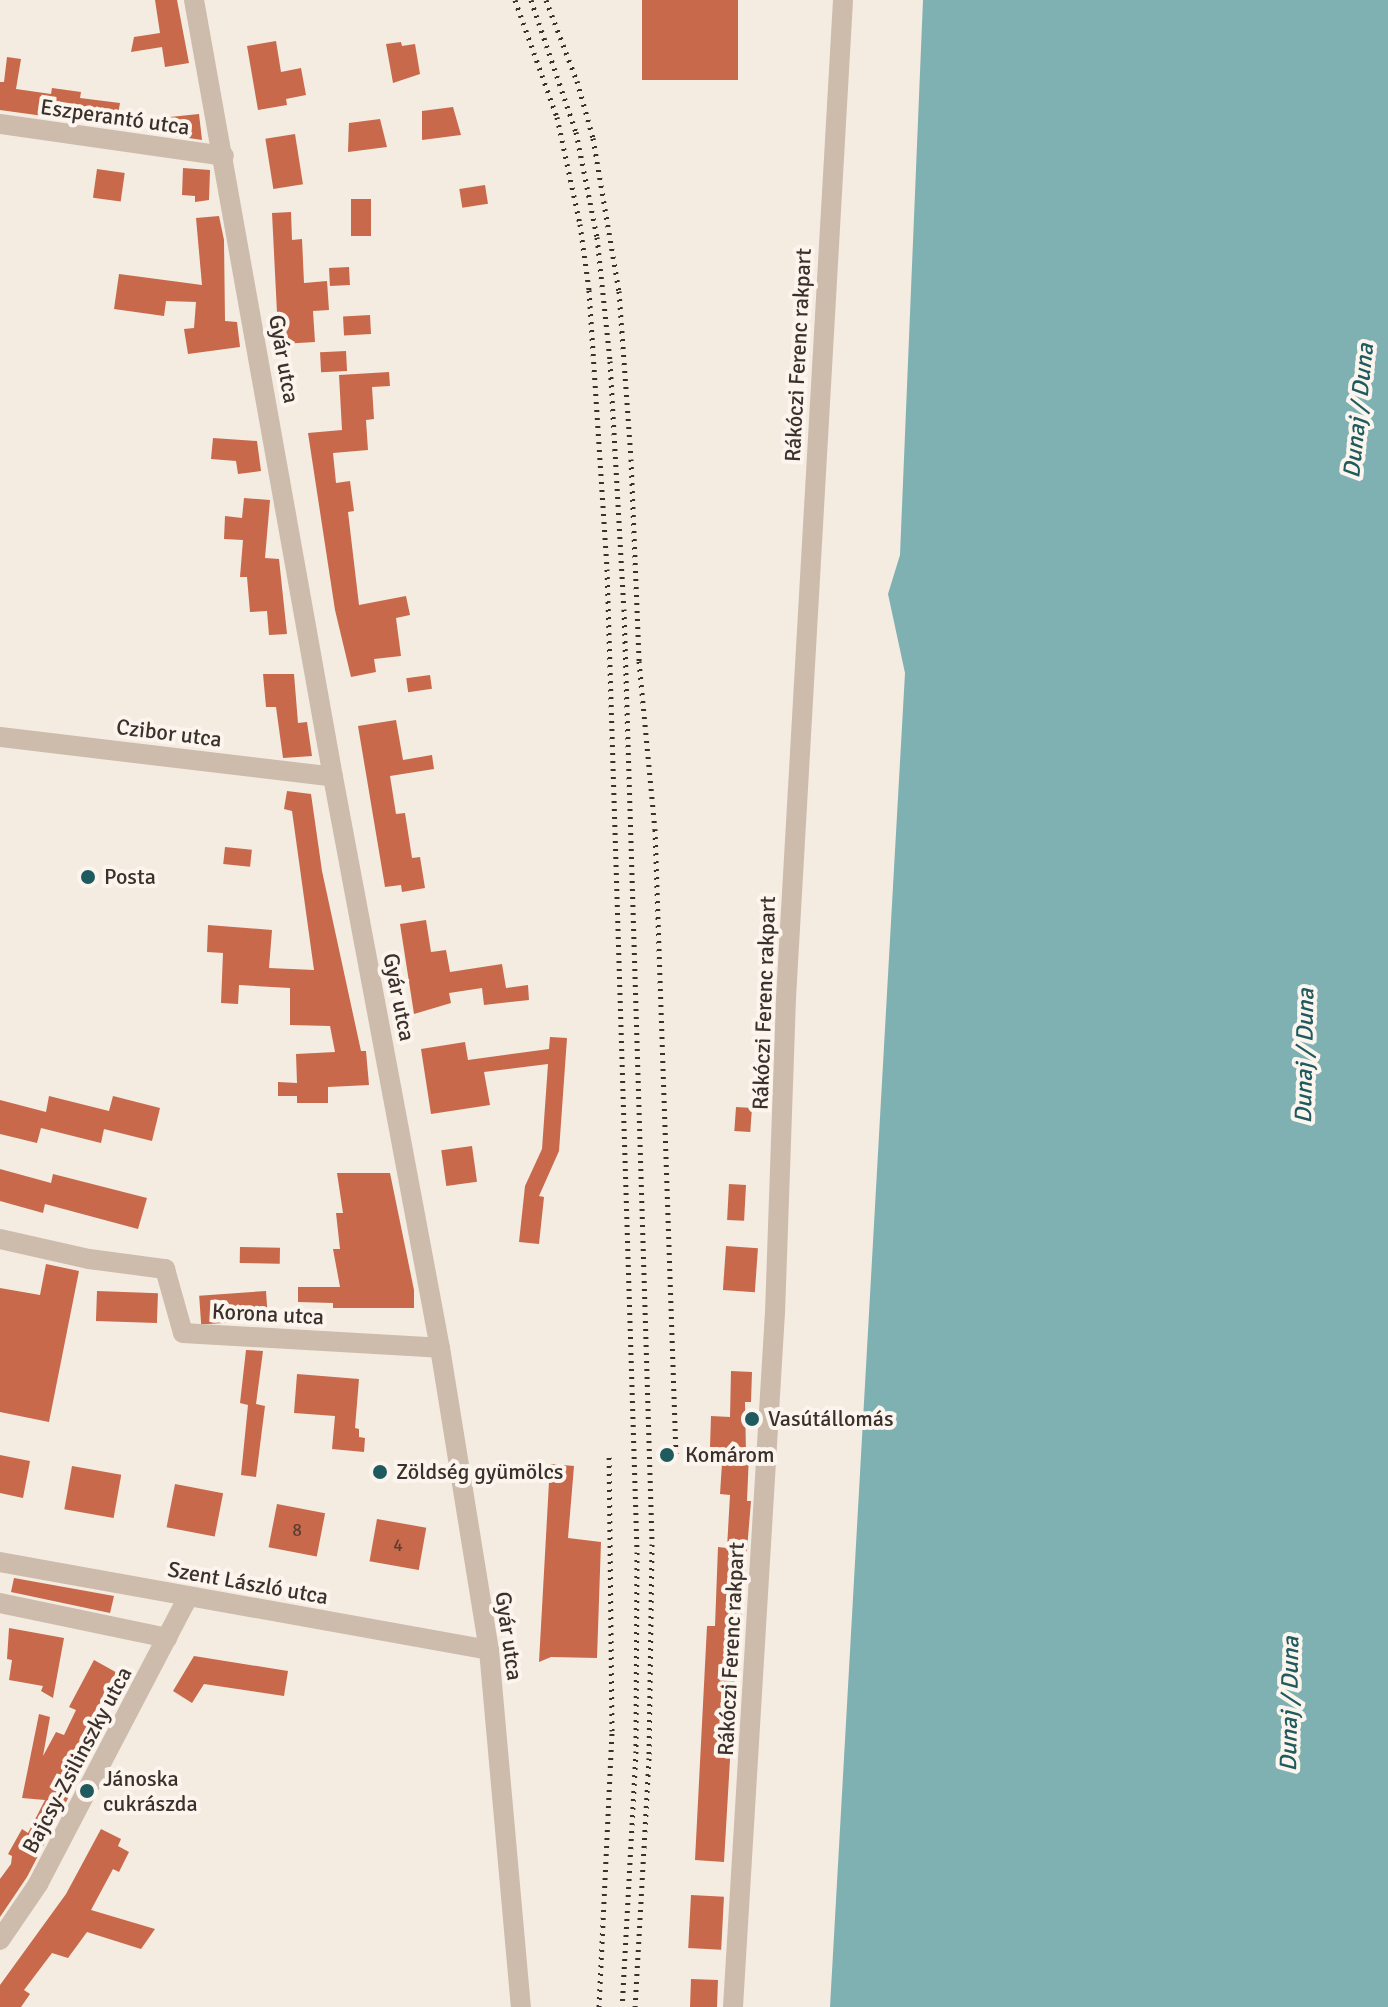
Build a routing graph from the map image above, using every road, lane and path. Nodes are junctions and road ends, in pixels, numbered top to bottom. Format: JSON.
{"nodes":[{"id":1,"x":194,"y":0,"type":"edge"},
{"id":2,"x":843,"y":0,"type":"edge"},
{"id":3,"x":0,"y":124,"type":"edge"},
{"id":4,"x":224,"y":156,"type":"junction"},
{"id":5,"x":0,"y":737,"type":"edge"},
{"id":6,"x":333,"y":777,"type":"junction"},
{"id":7,"x":0,"y":1239,"type":"edge"},
{"id":8,"x":440,"y":1348,"type":"junction"},
{"id":9,"x":0,"y":1562,"type":"edge"},
{"id":10,"x":188,"y":1597,"type":"junction"},
{"id":11,"x":0,"y":1603,"type":"edge"},
{"id":12,"x":167,"y":1638,"type":"junction"},
{"id":13,"x":489,"y":1650,"type":"junction"},
{"id":14,"x":0,"y":1940,"type":"edge"},
{"id":15,"x":521,"y":2007,"type":"edge"},
{"id":16,"x":733,"y":2007,"type":"edge"}],
"edges":[{"from":1,"to":4,"type":"street","name":"Gyár utca"},
{"from":2,"to":16,"type":"street","name":"Rákóczi Ferenc rakpart"},
{"from":3,"to":4,"type":"street","name":"Eszperantó utca"},
{"from":4,"to":6,"type":"street","name":"Gyár utca"},
{"from":5,"to":6,"type":"street","name":"Czibor utca"},
{"from":6,"to":8,"type":"street","name":"Gyár utca"},
{"from":7,"to":8,"type":"street","name":"Korona utca"},
{"from":8,"to":13,"type":"street","name":"Gyár utca"},
{"from":9,"to":10,"type":"street","name":"Szent László utca"},
{"from":10,"to":12,"type":"street","name":"Bajcsy-Zsilinszky utca"},
{"from":10,"to":13,"type":"street","name":"Szent László utca"},
{"from":11,"to":12,"type":"street"},
{"from":12,"to":14,"type":"street","name":"Bajcsy-Zsilinszky utca"},
{"from":13,"to":15,"type":"street","name":"Gyár utca"}]}
